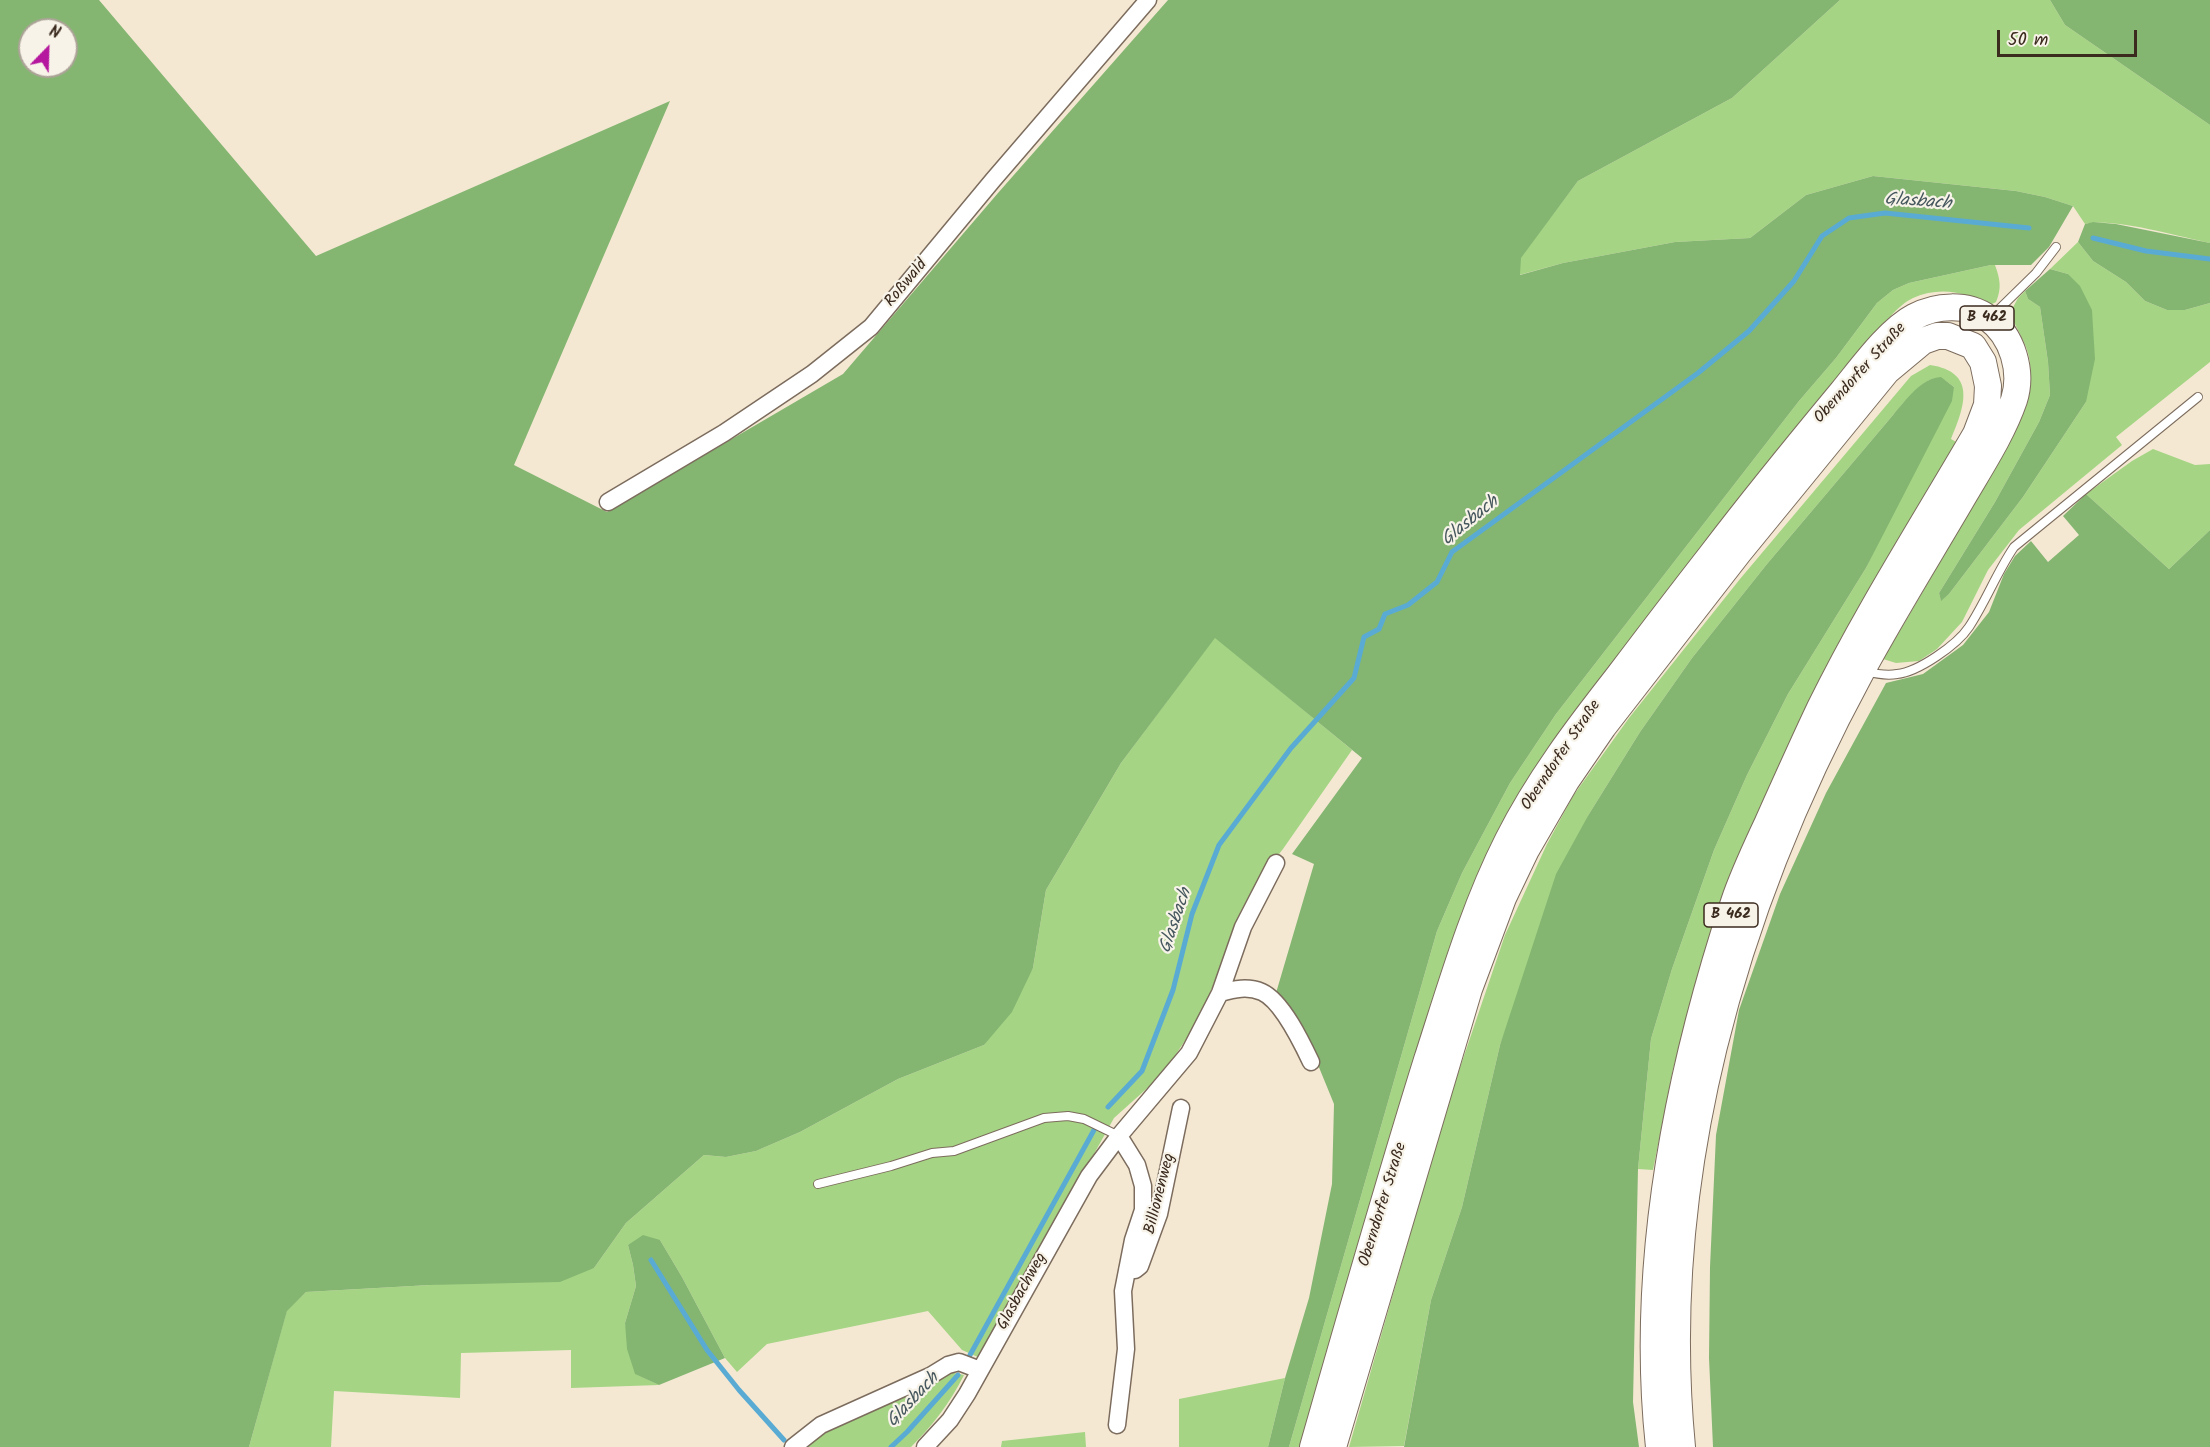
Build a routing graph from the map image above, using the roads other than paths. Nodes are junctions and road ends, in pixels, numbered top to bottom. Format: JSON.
{"nodes":[{"id":1,"x":1148,"y":0,"type":"edge"},
{"id":2,"x":2056,"y":247,"type":"dead end"},
{"id":3,"x":1989,"y":319,"type":"junction"},
{"id":4,"x":2198,"y":397,"type":"dead end"},
{"id":5,"x":608,"y":502,"type":"dead end"},
{"id":6,"x":1862,"y":670,"type":"junction"},
{"id":7,"x":1276,"y":863,"type":"dead end"},
{"id":8,"x":1220,"y":993,"type":"junction"},
{"id":9,"x":1311,"y":1062,"type":"dead end"},
{"id":10,"x":1180,"y":1108,"type":"dead end"},
{"id":11,"x":1119,"y":1136,"type":"junction"},
{"id":12,"x":818,"y":1184,"type":"dead end"},
{"id":13,"x":1127,"y":1270,"type":"junction"},
{"id":14,"x":980,"y":1370,"type":"junction"},
{"id":15,"x":1117,"y":1425,"type":"dead end"},
{"id":16,"x":793,"y":1447,"type":"edge"},
{"id":17,"x":925,"y":1447,"type":"edge"},
{"id":18,"x":1314,"y":1447,"type":"edge"},
{"id":19,"x":1333,"y":1447,"type":"edge"},
{"id":20,"x":1659,"y":1447,"type":"edge"},
{"id":21,"x":1682,"y":1447,"type":"edge"}],
"edges":[{"from":1,"to":5,"type":"street","name":"Roßwald"},
{"from":2,"to":3,"type":"lane"},
{"from":3,"to":6,"type":"main road","number":"B 462"},
{"from":3,"to":18,"type":"main road","name":"Oberndorfer Straße","number":"B 462"},
{"from":4,"to":6,"type":"lane"},
{"from":6,"to":21,"type":"main road","number":"B 462"},
{"from":7,"to":8,"type":"street","name":"Glasbachweg"},
{"from":8,"to":9,"type":"street"},
{"from":8,"to":11,"type":"street","name":"Glasbachweg"},
{"from":10,"to":13,"type":"street","name":"Billionenweg"},
{"from":11,"to":12,"type":"lane"},
{"from":11,"to":13,"type":"street","name":"Billionenweg"},
{"from":11,"to":14,"type":"street","name":"Glasbachweg"},
{"from":13,"to":15,"type":"street","name":"Billionenweg"},
{"from":14,"to":16,"type":"street"},
{"from":14,"to":17,"type":"street","name":"Glasbachweg"},
{"from":19,"to":20,"type":"main road","name":"Oberndorfer Straße","number":"B 462"}]}
